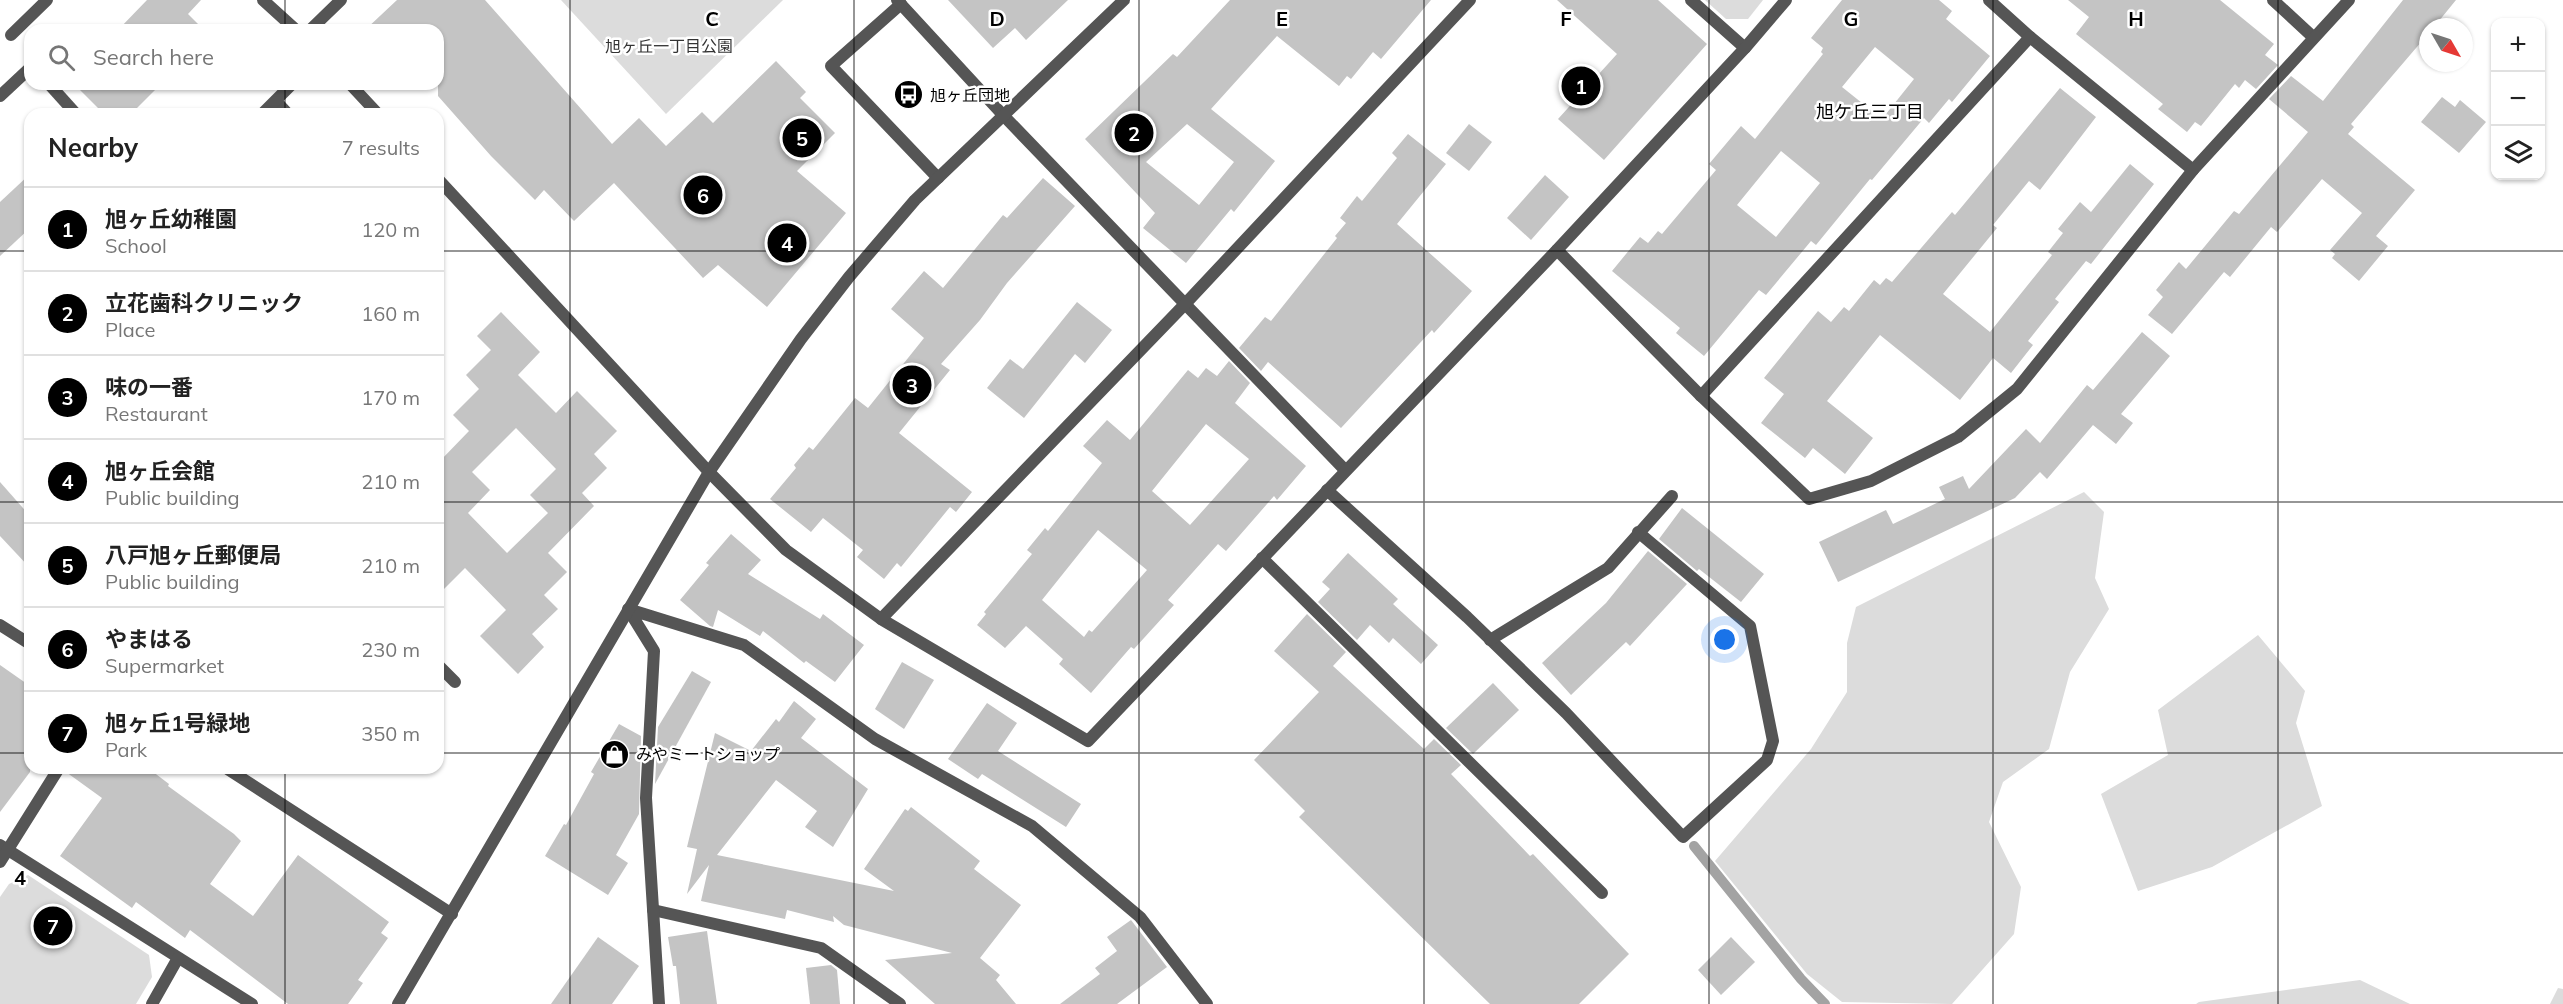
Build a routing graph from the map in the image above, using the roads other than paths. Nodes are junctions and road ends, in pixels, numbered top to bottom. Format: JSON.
{"nodes":[{"id":1,"x":47,"y":0,"type":"edge"},
{"id":2,"x":263,"y":0,"type":"edge"},
{"id":3,"x":341,"y":0,"type":"edge"},
{"id":4,"x":1124,"y":0,"type":"edge"},
{"id":5,"x":1470,"y":0,"type":"edge"},
{"id":6,"x":1691,"y":0,"type":"edge"},
{"id":7,"x":1786,"y":0,"type":"edge"},
{"id":8,"x":1989,"y":0,"type":"edge"},
{"id":9,"x":2273,"y":0,"type":"edge"},
{"id":10,"x":2349,"y":0,"type":"edge"},
{"id":11,"x":899,"y":2,"type":"edge"},
{"id":12,"x":289,"y":24,"type":"edge"},
{"id":13,"x":316,"y":24,"type":"edge"},
{"id":14,"x":11,"y":35,"type":"dead end"},
{"id":15,"x":2030,"y":37,"type":"junction"},
{"id":16,"x":2313,"y":37,"type":"junction"},
{"id":17,"x":1745,"y":48,"type":"junction"},
{"id":18,"x":24,"y":74,"type":"edge"},
{"id":19,"x":54,"y":90,"type":"edge"},
{"id":20,"x":286,"y":90,"type":"edge"},
{"id":21,"x":356,"y":90,"type":"edge"},
{"id":22,"x":0,"y":96,"type":"edge"},
{"id":23,"x":276,"y":101,"type":"junction"},
{"id":24,"x":71,"y":108,"type":"edge"},
{"id":25,"x":268,"y":108,"type":"edge"},
{"id":26,"x":282,"y":108,"type":"edge"},
{"id":27,"x":372,"y":108,"type":"edge"},
{"id":28,"x":1003,"y":115,"type":"junction"},
{"id":29,"x":2193,"y":170,"type":"junction"},
{"id":30,"x":938,"y":178,"type":"junction"},
{"id":31,"x":444,"y":185,"type":"edge"},
{"id":32,"x":1557,"y":250,"type":"junction"},
{"id":33,"x":1186,"y":303,"type":"junction"},
{"id":34,"x":1701,"y":396,"type":"junction"},
{"id":35,"x":1345,"y":470,"type":"junction"},
{"id":36,"x":709,"y":472,"type":"junction"},
{"id":37,"x":1327,"y":490,"type":"junction"},
{"id":38,"x":1672,"y":496,"type":"dead end"},
{"id":39,"x":1638,"y":532,"type":"junction"},
{"id":40,"x":1262,"y":558,"type":"junction"},
{"id":41,"x":628,"y":609,"type":"junction"},
{"id":42,"x":881,"y":619,"type":"junction"},
{"id":43,"x":0,"y":625,"type":"edge"},
{"id":44,"x":24,"y":640,"type":"edge"},
{"id":45,"x":1490,"y":640,"type":"junction"},
{"id":46,"x":444,"y":670,"type":"edge"},
{"id":47,"x":455,"y":682,"type":"dead end"},
{"id":48,"x":55,"y":774,"type":"edge"},
{"id":49,"x":235,"y":774,"type":"edge"},
{"id":50,"x":4,"y":848,"type":"edge"},
{"id":51,"x":0,"y":862,"type":"edge"},
{"id":52,"x":1602,"y":893,"type":"dead end"},
{"id":53,"x":653,"y":910,"type":"junction"},
{"id":54,"x":452,"y":914,"type":"junction"},
{"id":55,"x":178,"y":958,"type":"junction"},
{"id":56,"x":152,"y":1004,"type":"edge"},
{"id":57,"x":252,"y":1004,"type":"edge"},
{"id":58,"x":398,"y":1004,"type":"edge"},
{"id":59,"x":659,"y":1004,"type":"edge"},
{"id":60,"x":900,"y":1004,"type":"edge"},
{"id":61,"x":1207,"y":1004,"type":"edge"}],
"edges":[{"from":1,"to":14,"type":"street"},
{"from":2,"to":12,"type":"street"},
{"from":3,"to":13,"type":"street"},
{"from":4,"to":28,"type":"street"},
{"from":5,"to":33,"type":"street"},
{"from":6,"to":17,"type":"street"},
{"from":7,"to":17,"type":"street"},
{"from":8,"to":15,"type":"street"},
{"from":9,"to":16,"type":"street"},
{"from":10,"to":16,"type":"street"},
{"from":11,"to":28,"type":"street"},
{"from":11,"to":30,"type":"street"},
{"from":15,"to":29,"type":"street"},
{"from":15,"to":34,"type":"street"},
{"from":16,"to":29,"type":"street"},
{"from":17,"to":32,"type":"street"},
{"from":18,"to":22,"type":"street"},
{"from":19,"to":24,"type":"street"},
{"from":20,"to":23,"type":"street"},
{"from":21,"to":27,"type":"street"},
{"from":23,"to":25,"type":"street"},
{"from":23,"to":26,"type":"street"},
{"from":28,"to":30,"type":"street"},
{"from":28,"to":33,"type":"street"},
{"from":29,"to":34,"type":"street"},
{"from":30,"to":36,"type":"street"},
{"from":31,"to":36,"type":"street"},
{"from":32,"to":34,"type":"street"},
{"from":32,"to":35,"type":"street"},
{"from":33,"to":35,"type":"street"},
{"from":33,"to":42,"type":"street"},
{"from":35,"to":37,"type":"street"},
{"from":36,"to":41,"type":"street"},
{"from":36,"to":42,"type":"street"},
{"from":37,"to":40,"type":"street"},
{"from":37,"to":45,"type":"street"},
{"from":38,"to":39,"type":"street"},
{"from":39,"to":45,"type":"street"},
{"from":39,"to":45,"type":"street"},
{"from":40,"to":42,"type":"street"},
{"from":40,"to":52,"type":"street"},
{"from":41,"to":53,"type":"street"},
{"from":41,"to":54,"type":"street"},
{"from":41,"to":61,"type":"street"},
{"from":43,"to":44,"type":"street"},
{"from":46,"to":47,"type":"street"},
{"from":48,"to":50,"type":"street"},
{"from":49,"to":54,"type":"street"},
{"from":50,"to":51,"type":"street"},
{"from":50,"to":55,"type":"street"},
{"from":53,"to":59,"type":"street"},
{"from":53,"to":60,"type":"street"},
{"from":54,"to":58,"type":"street"},
{"from":55,"to":56,"type":"street"},
{"from":55,"to":57,"type":"street"}]}
